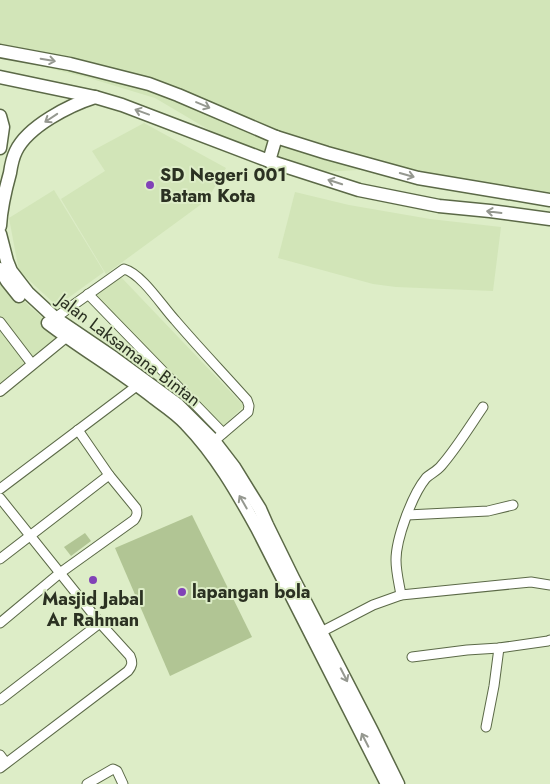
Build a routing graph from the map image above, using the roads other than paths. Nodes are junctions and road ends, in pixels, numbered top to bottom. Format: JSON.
{"nodes":[{"id":1,"x":0,"y":51,"type":"edge"},
{"id":2,"x":0,"y":78,"type":"edge"},
{"id":3,"x":95,"y":97,"type":"junction"},
{"id":4,"x":0,"y":116,"type":"edge"},
{"id":5,"x":276,"y":137,"type":"junction"},
{"id":6,"x":0,"y":148,"type":"edge"},
{"id":7,"x":268,"y":162,"type":"junction"},
{"id":8,"x":548,"y":200,"type":"edge"},
{"id":9,"x":546,"y":219,"type":"edge"},
{"id":10,"x":0,"y":226,"type":"edge"},
{"id":11,"x":0,"y":234,"type":"edge"},
{"id":12,"x":0,"y":269,"type":"edge"},
{"id":13,"x":88,"y":294,"type":"junction"},
{"id":14,"x":55,"y":318,"type":"junction"},
{"id":15,"x":0,"y":322,"type":"edge"},
{"id":16,"x":66,"y":337,"type":"junction"},
{"id":17,"x":32,"y":364,"type":"junction"},
{"id":18,"x":138,"y":385,"type":"junction"},
{"id":19,"x":178,"y":388,"type":"junction"},
{"id":20,"x":0,"y":391,"type":"edge"},
{"id":21,"x":171,"y":399,"type":"junction"},
{"id":22,"x":483,"y":407,"type":"dead end"},
{"id":23,"x":78,"y":430,"type":"junction"},
{"id":24,"x":219,"y":437,"type":"junction"},
{"id":25,"x":109,"y":475,"type":"junction"},
{"id":26,"x":0,"y":489,"type":"edge"},
{"id":27,"x":0,"y":498,"type":"edge"},
{"id":28,"x":512,"y":505,"type":"dead end"},
{"id":29,"x":407,"y":515,"type":"junction"},
{"id":30,"x":30,"y":536,"type":"junction"},
{"id":31,"x":0,"y":559,"type":"edge"},
{"id":32,"x":60,"y":573,"type":"junction"},
{"id":33,"x":289,"y":580,"type":"junction"},
{"id":34,"x":550,"y":585,"type":"edge"},
{"id":35,"x":401,"y":595,"type":"junction"},
{"id":36,"x":0,"y":622,"type":"edge"},
{"id":37,"x":100,"y":623,"type":"junction"},
{"id":38,"x":321,"y":632,"type":"junction"},
{"id":39,"x":550,"y":640,"type":"edge"},
{"id":40,"x":499,"y":648,"type":"junction"},
{"id":41,"x":412,"y":657,"type":"dead end"},
{"id":42,"x":0,"y":700,"type":"edge"},
{"id":43,"x":486,"y":727,"type":"dead end"},
{"id":44,"x":0,"y":755,"type":"edge"},
{"id":45,"x":3,"y":766,"type":"edge"},
{"id":46,"x":87,"y":784,"type":"edge"},
{"id":47,"x":123,"y":784,"type":"edge"},
{"id":48,"x":387,"y":784,"type":"edge"},
{"id":49,"x":398,"y":784,"type":"edge"}],
"edges":[{"from":1,"to":5,"type":"main road","one_way":true},
{"from":2,"to":3,"type":"main road"},
{"from":7,"to":3,"type":"main road","one_way":true},
{"from":3,"to":10,"type":"main road","one_way":true},
{"from":4,"to":6,"type":"main road"},
{"from":5,"to":7,"type":"main road"},
{"from":5,"to":8,"type":"main road","one_way":true},
{"from":9,"to":7,"type":"main road","one_way":true},
{"from":8,"to":9,"type":"main road"},
{"from":11,"to":14,"type":"main road","name":"Jalan Laksamana Bintan"},
{"from":12,"to":16,"type":"main road","name":"Jalan Laksamana Bintan"},
{"from":13,"to":14,"type":"street"},
{"from":13,"to":19,"type":"street"},
{"from":13,"to":24,"type":"street"},
{"from":14,"to":21,"type":"main road","name":"Jalan Laksamana Bintan"},
{"from":15,"to":17,"type":"street"},
{"from":16,"to":17,"type":"street"},
{"from":16,"to":18,"type":"main road","name":"Jalan Laksamana Bintan"},
{"from":17,"to":20,"type":"street"},
{"from":18,"to":23,"type":"street"},
{"from":33,"to":18,"type":"main road","name":"Jalan Laksamana Bintan","one_way":true},
{"from":19,"to":21,"type":"street"},
{"from":19,"to":24,"type":"street"},
{"from":21,"to":24,"type":"main road","name":"Jalan Laksamana Bintan"},
{"from":22,"to":29,"type":"street"},
{"from":23,"to":25,"type":"street"},
{"from":23,"to":26,"type":"street"},
{"from":24,"to":33,"type":"main road","name":"Jalan Laksamana Bintan"},
{"from":25,"to":30,"type":"street"},
{"from":25,"to":32,"type":"street"},
{"from":27,"to":30,"type":"street"},
{"from":28,"to":29,"type":"street"},
{"from":29,"to":35,"type":"street"},
{"from":30,"to":31,"type":"street"},
{"from":30,"to":32,"type":"street"},
{"from":32,"to":36,"type":"street"},
{"from":32,"to":37,"type":"street"},
{"from":33,"to":38,"type":"main road","name":"Jalan Laksamana Bintan"},
{"from":48,"to":33,"type":"main road","name":"Jalan Laksamana Bintan","one_way":true},
{"from":34,"to":35,"type":"street"},
{"from":35,"to":38,"type":"street"},
{"from":37,"to":42,"type":"street"},
{"from":37,"to":45,"type":"street"},
{"from":38,"to":49,"type":"main road","name":"Jalan Laksamana Bintan","one_way":true},
{"from":39,"to":40,"type":"street"},
{"from":40,"to":41,"type":"street"},
{"from":40,"to":43,"type":"street"},
{"from":44,"to":45,"type":"street"},
{"from":46,"to":47,"type":"street"}]}
